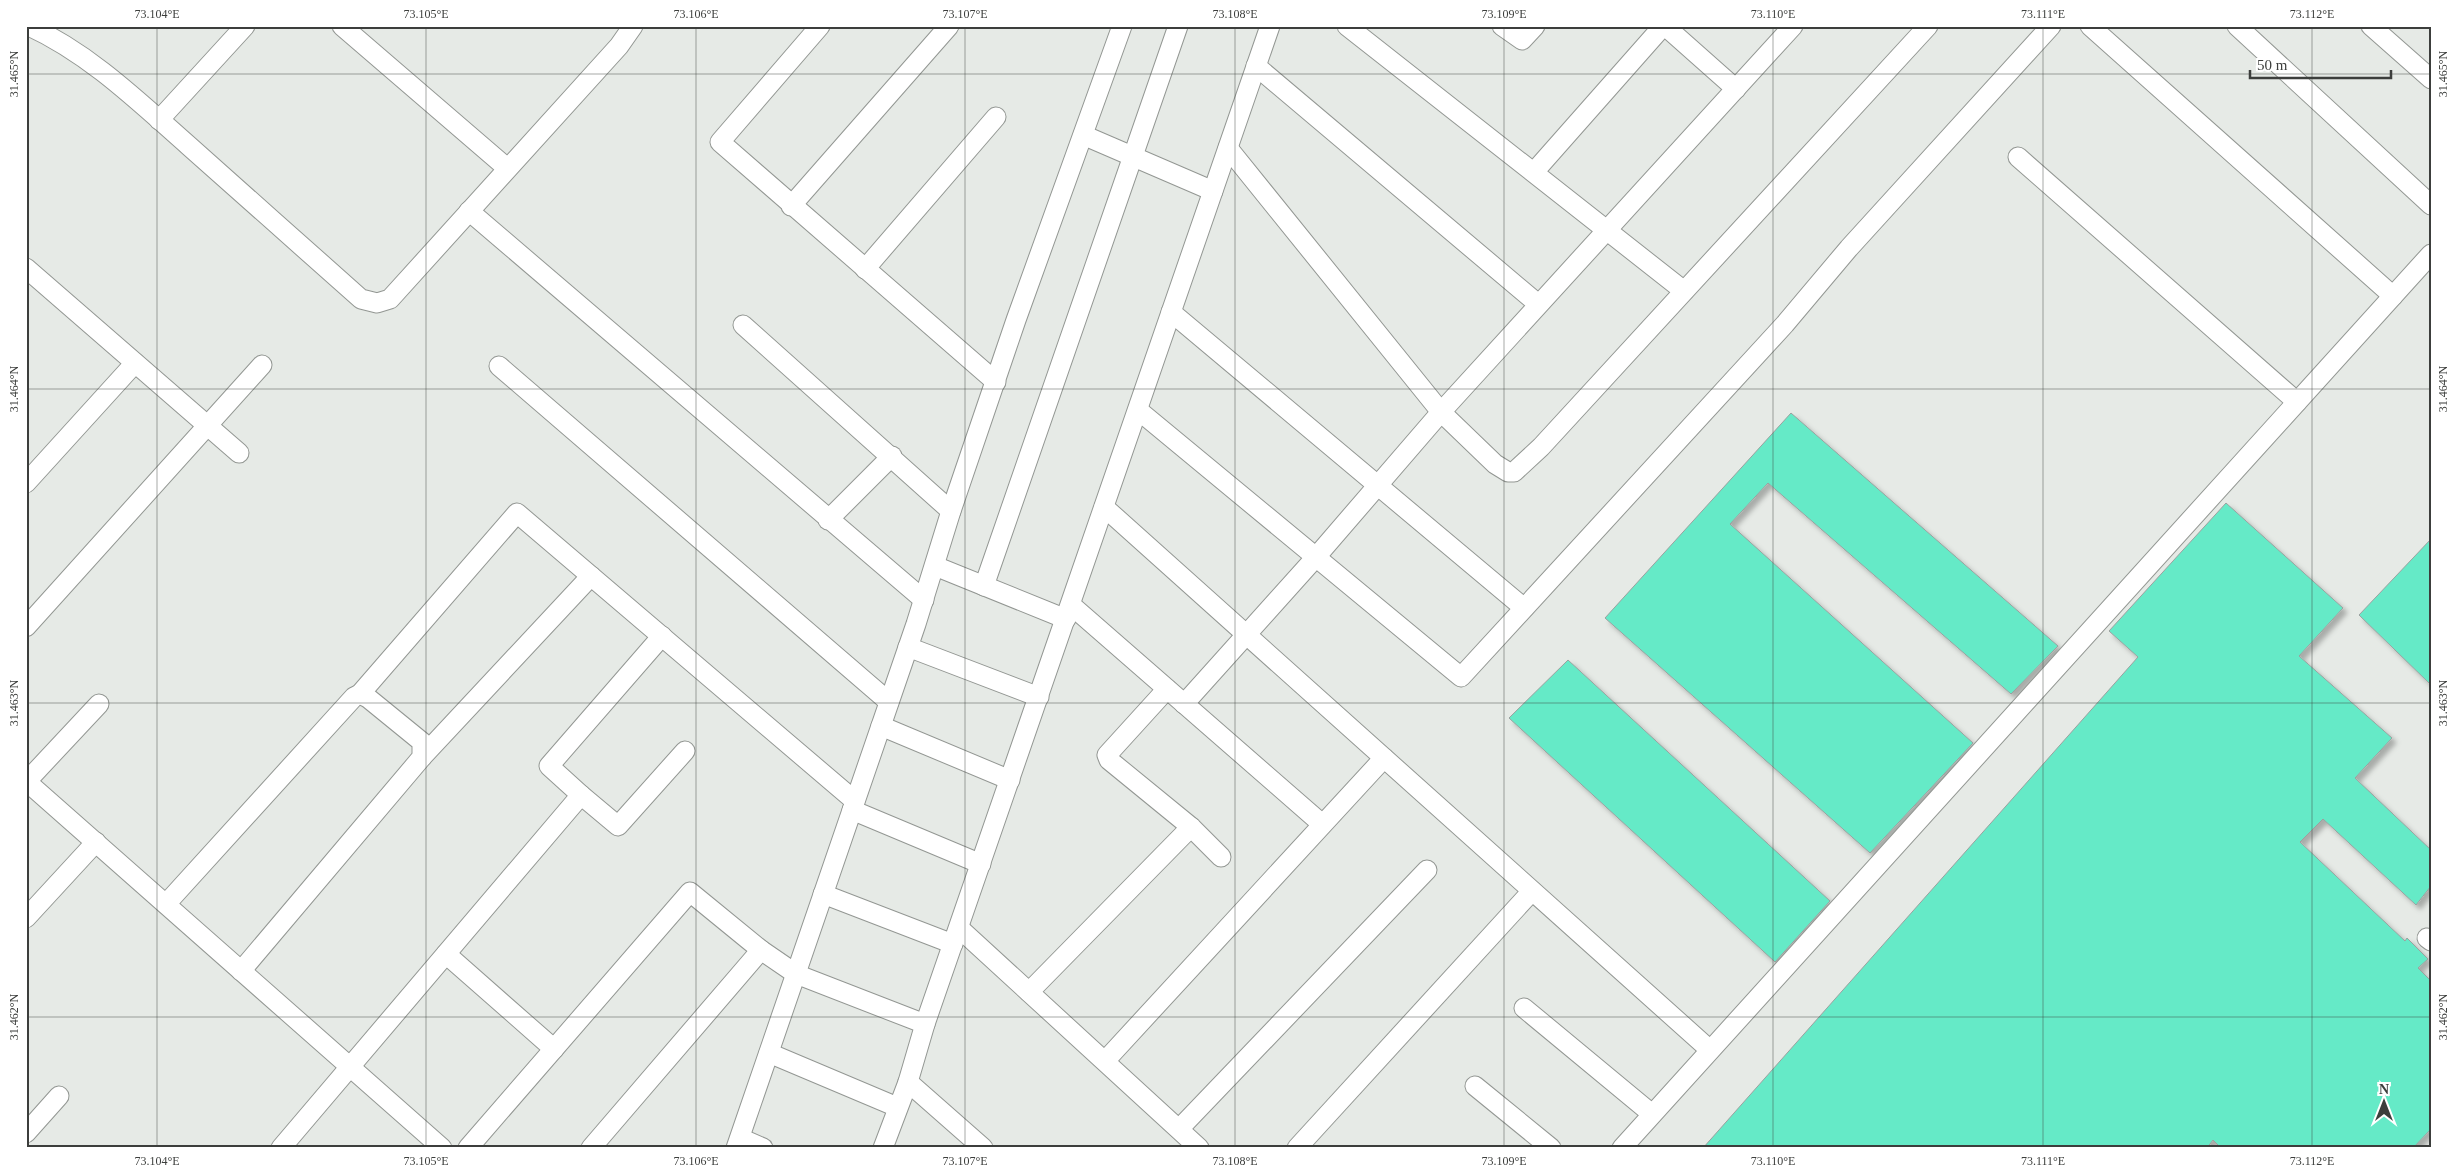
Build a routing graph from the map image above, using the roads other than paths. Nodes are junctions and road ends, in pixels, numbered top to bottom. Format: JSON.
{"nodes":[{"id":1,"x":29,"y":26,"type":"edge"},
{"id":2,"x":245,"y":26,"type":"edge"},
{"id":3,"x":342,"y":26,"type":"edge"},
{"id":4,"x":820,"y":26,"type":"edge"},
{"id":5,"x":949,"y":26,"type":"edge"},
{"id":6,"x":1122,"y":26,"type":"edge"},
{"id":7,"x":1178,"y":26,"type":"edge"},
{"id":8,"x":1270,"y":26,"type":"edge"},
{"id":9,"x":1348,"y":26,"type":"edge"},
{"id":10,"x":1502,"y":26,"type":"edge"},
{"id":11,"x":1535,"y":26,"type":"edge"},
{"id":12,"x":1664,"y":26,"type":"edge"},
{"id":13,"x":1793,"y":26,"type":"edge"},
{"id":14,"x":1928,"y":26,"type":"edge"},
{"id":15,"x":2051,"y":26,"type":"edge"},
{"id":16,"x":2090,"y":26,"type":"edge"},
{"id":17,"x":2237,"y":26,"type":"edge"},
{"id":18,"x":2371,"y":26,"type":"edge"},
{"id":19,"x":632,"y":27,"type":"edge"},
{"id":20,"x":1256,"y":66,"type":"junction"},
{"id":21,"x":2431,"y":79,"type":"edge"},
{"id":22,"x":1736,"y":89,"type":"junction"},
{"id":23,"x":996,"y":117,"type":"dead end"},
{"id":24,"x":159,"y":120,"type":"junction"},
{"id":25,"x":1083,"y":134,"type":"junction"},
{"id":26,"x":1228,"y":148,"type":"junction"},
{"id":27,"x":2018,"y":157,"type":"dead end"},
{"id":28,"x":1134,"y":158,"type":"junction"},
{"id":29,"x":507,"y":168,"type":"junction"},
{"id":30,"x":1534,"y":172,"type":"junction"},
{"id":31,"x":1213,"y":191,"type":"junction"},
{"id":32,"x":2431,"y":205,"type":"edge"},
{"id":33,"x":791,"y":206,"type":"junction"},
{"id":34,"x":469,"y":211,"type":"junction"},
{"id":35,"x":1606,"y":230,"type":"junction"},
{"id":36,"x":2431,"y":254,"type":"edge"},
{"id":37,"x":26,"y":268,"type":"edge"},
{"id":38,"x":865,"y":269,"type":"junction"},
{"id":39,"x":1684,"y":291,"type":"junction"},
{"id":40,"x":2393,"y":296,"type":"junction"},
{"id":41,"x":1538,"y":304,"type":"junction"},
{"id":42,"x":1172,"y":312,"type":"junction"},
{"id":43,"x":743,"y":325,"type":"dead end"},
{"id":44,"x":135,"y":363,"type":"junction"},
{"id":45,"x":262,"y":365,"type":"dead end"},
{"id":46,"x":500,"y":366,"type":"dead end"},
{"id":47,"x":996,"y":382,"type":"junction"},
{"id":48,"x":2297,"y":402,"type":"junction"},
{"id":49,"x":1138,"y":410,"type":"junction"},
{"id":50,"x":1441,"y":412,"type":"junction"},
{"id":51,"x":207,"y":425,"type":"junction"},
{"id":52,"x":239,"y":453,"type":"dead end"},
{"id":53,"x":892,"y":456,"type":"junction"},
{"id":54,"x":26,"y":483,"type":"edge"},
{"id":55,"x":1378,"y":485,"type":"junction"},
{"id":56,"x":1104,"y":507,"type":"junction"},
{"id":57,"x":951,"y":512,"type":"junction"},
{"id":58,"x":828,"y":520,"type":"junction"},
{"id":59,"x":1316,"y":557,"type":"junction"},
{"id":60,"x":935,"y":566,"type":"junction"},
{"id":61,"x":591,"y":576,"type":"junction"},
{"id":62,"x":984,"y":586,"type":"junction"},
{"id":63,"x":924,"y":600,"type":"junction"},
{"id":64,"x":1524,"y":608,"type":"junction"},
{"id":65,"x":1068,"y":612,"type":"junction"},
{"id":66,"x":26,"y":627,"type":"edge"},
{"id":67,"x":1245,"y":634,"type":"junction"},
{"id":68,"x":662,"y":636,"type":"junction"},
{"id":69,"x":908,"y":647,"type":"junction"},
{"id":70,"x":1167,"y":689,"type":"junction"},
{"id":71,"x":360,"y":694,"type":"junction"},
{"id":72,"x":1039,"y":697,"type":"junction"},
{"id":73,"x":889,"y":702,"type":"junction"},
{"id":74,"x":98,"y":704,"type":"dead end"},
{"id":75,"x":1184,"y":704,"type":"junction"},
{"id":76,"x":881,"y":726,"type":"junction"},
{"id":77,"x":685,"y":751,"type":"dead end"},
{"id":78,"x":422,"y":757,"type":"junction"},
{"id":79,"x":1384,"y":758,"type":"junction"},
{"id":80,"x":1010,"y":780,"type":"junction"},
{"id":81,"x":27,"y":782,"type":"edge"},
{"id":82,"x":581,"y":795,"type":"junction"},
{"id":83,"x":853,"y":806,"type":"junction"},
{"id":84,"x":1322,"y":824,"type":"junction"},
{"id":85,"x":1191,"y":827,"type":"junction"},
{"id":86,"x":96,"y":842,"type":"junction"},
{"id":87,"x":1221,"y":857,"type":"dead end"},
{"id":88,"x":981,"y":864,"type":"junction"},
{"id":89,"x":1427,"y":870,"type":"dead end"},
{"id":90,"x":1532,"y":891,"type":"junction"},
{"id":91,"x":823,"y":894,"type":"junction"},
{"id":92,"x":166,"y":904,"type":"junction"},
{"id":93,"x":26,"y":918,"type":"edge"},
{"id":94,"x":956,"y":936,"type":"junction"},
{"id":95,"x":761,"y":950,"type":"junction"},
{"id":96,"x":446,"y":954,"type":"junction"},
{"id":97,"x":241,"y":971,"type":"junction"},
{"id":98,"x":796,"y":974,"type":"junction"},
{"id":99,"x":1030,"y":992,"type":"junction"},
{"id":100,"x":1524,"y":1008,"type":"dead end"},
{"id":101,"x":926,"y":1024,"type":"junction"},
{"id":102,"x":554,"y":1049,"type":"junction"},
{"id":103,"x":1710,"y":1050,"type":"junction"},
{"id":104,"x":769,"y":1053,"type":"junction"},
{"id":105,"x":1105,"y":1061,"type":"junction"},
{"id":106,"x":350,"y":1067,"type":"junction"},
{"id":107,"x":908,"y":1082,"type":"junction"},
{"id":108,"x":1475,"y":1086,"type":"dead end"},
{"id":109,"x":59,"y":1096,"type":"dead end"},
{"id":110,"x":897,"y":1107,"type":"junction"},
{"id":111,"x":1652,"y":1114,"type":"junction"},
{"id":112,"x":1179,"y":1129,"type":"junction"},
{"id":113,"x":26,"y":1133,"type":"edge"},
{"id":114,"x":738,"y":1143,"type":"edge"},
{"id":115,"x":281,"y":1148,"type":"edge"},
{"id":116,"x":442,"y":1148,"type":"edge"},
{"id":117,"x":468,"y":1148,"type":"edge"},
{"id":118,"x":591,"y":1148,"type":"edge"},
{"id":119,"x":763,"y":1148,"type":"edge"},
{"id":120,"x":883,"y":1148,"type":"edge"},
{"id":121,"x":983,"y":1148,"type":"edge"},
{"id":122,"x":1199,"y":1148,"type":"edge"},
{"id":123,"x":1297,"y":1148,"type":"edge"},
{"id":124,"x":1551,"y":1148,"type":"edge"},
{"id":125,"x":1622,"y":1148,"type":"edge"}],
"edges":[{"from":1,"to":24,"type":"street"},
{"from":2,"to":24,"type":"street"},
{"from":3,"to":29,"type":"street"},
{"from":4,"to":33,"type":"street"},
{"from":5,"to":33,"type":"street"},
{"from":6,"to":25,"type":"street"},
{"from":7,"to":28,"type":"street"},
{"from":8,"to":20,"type":"street"},
{"from":9,"to":30,"type":"street"},
{"from":10,"to":11,"type":"street"},
{"from":12,"to":22,"type":"street"},
{"from":12,"to":30,"type":"street"},
{"from":13,"to":22,"type":"street"},
{"from":14,"to":39,"type":"street"},
{"from":15,"to":64,"type":"street"},
{"from":16,"to":40,"type":"street"},
{"from":17,"to":32,"type":"street"},
{"from":18,"to":21,"type":"street"},
{"from":19,"to":29,"type":"street"},
{"from":20,"to":26,"type":"street"},
{"from":20,"to":41,"type":"street"},
{"from":22,"to":35,"type":"street"},
{"from":23,"to":38,"type":"street"},
{"from":24,"to":34,"type":"street"},
{"from":25,"to":28,"type":"street"},
{"from":25,"to":47,"type":"street"},
{"from":26,"to":31,"type":"street"},
{"from":26,"to":50,"type":"street"},
{"from":27,"to":48,"type":"street"},
{"from":28,"to":31,"type":"street"},
{"from":28,"to":62,"type":"street"},
{"from":29,"to":34,"type":"street"},
{"from":30,"to":35,"type":"street"},
{"from":31,"to":42,"type":"street"},
{"from":33,"to":38,"type":"street"},
{"from":34,"to":58,"type":"street"},
{"from":35,"to":39,"type":"street"},
{"from":35,"to":41,"type":"street"},
{"from":36,"to":40,"type":"street"},
{"from":37,"to":44,"type":"street"},
{"from":38,"to":47,"type":"street"},
{"from":39,"to":50,"type":"street"},
{"from":40,"to":48,"type":"street"},
{"from":41,"to":50,"type":"street"},
{"from":42,"to":49,"type":"street"},
{"from":42,"to":55,"type":"street"},
{"from":43,"to":53,"type":"street"},
{"from":44,"to":51,"type":"street"},
{"from":44,"to":54,"type":"street"},
{"from":45,"to":51,"type":"street"},
{"from":46,"to":73,"type":"street"},
{"from":47,"to":57,"type":"street"},
{"from":48,"to":103,"type":"street"},
{"from":49,"to":56,"type":"street"},
{"from":49,"to":59,"type":"street"},
{"from":50,"to":55,"type":"street"},
{"from":51,"to":52,"type":"street"},
{"from":51,"to":66,"type":"street"},
{"from":53,"to":57,"type":"street"},
{"from":53,"to":58,"type":"street"},
{"from":55,"to":59,"type":"street"},
{"from":55,"to":64,"type":"street"},
{"from":56,"to":65,"type":"street"},
{"from":56,"to":67,"type":"street"},
{"from":57,"to":60,"type":"street"},
{"from":58,"to":63,"type":"street"},
{"from":59,"to":64,"type":"street"},
{"from":59,"to":67,"type":"street"},
{"from":60,"to":62,"type":"street"},
{"from":60,"to":63,"type":"street"},
{"from":61,"to":68,"type":"street"},
{"from":61,"to":71,"type":"street"},
{"from":61,"to":78,"type":"street"},
{"from":62,"to":65,"type":"street"},
{"from":63,"to":69,"type":"street"},
{"from":65,"to":70,"type":"street"},
{"from":65,"to":72,"type":"street"},
{"from":67,"to":75,"type":"street"},
{"from":67,"to":79,"type":"street"},
{"from":68,"to":82,"type":"street"},
{"from":68,"to":83,"type":"street"},
{"from":69,"to":72,"type":"street"},
{"from":69,"to":73,"type":"street"},
{"from":70,"to":75,"type":"street"},
{"from":70,"to":85,"type":"street"},
{"from":71,"to":78,"type":"street"},
{"from":71,"to":92,"type":"street"},
{"from":72,"to":80,"type":"street"},
{"from":73,"to":76,"type":"street"},
{"from":74,"to":81,"type":"street"},
{"from":75,"to":84,"type":"street"},
{"from":76,"to":80,"type":"street"},
{"from":76,"to":83,"type":"street"},
{"from":77,"to":82,"type":"street"},
{"from":78,"to":97,"type":"street"},
{"from":79,"to":84,"type":"street"},
{"from":79,"to":90,"type":"street"},
{"from":80,"to":88,"type":"street"},
{"from":81,"to":86,"type":"street"},
{"from":82,"to":96,"type":"street"},
{"from":83,"to":88,"type":"street"},
{"from":83,"to":91,"type":"street"},
{"from":84,"to":105,"type":"street"},
{"from":85,"to":87,"type":"street"},
{"from":85,"to":99,"type":"street"},
{"from":86,"to":92,"type":"street"},
{"from":86,"to":93,"type":"street"},
{"from":88,"to":94,"type":"street"},
{"from":89,"to":112,"type":"street"},
{"from":90,"to":103,"type":"street"},
{"from":90,"to":123,"type":"street"},
{"from":91,"to":94,"type":"street"},
{"from":91,"to":98,"type":"street"},
{"from":92,"to":97,"type":"street"},
{"from":94,"to":99,"type":"street"},
{"from":94,"to":101,"type":"street"},
{"from":95,"to":98,"type":"street"},
{"from":95,"to":102,"type":"street"},
{"from":95,"to":118,"type":"street"},
{"from":96,"to":102,"type":"street"},
{"from":96,"to":106,"type":"street"},
{"from":97,"to":106,"type":"street"},
{"from":98,"to":101,"type":"street"},
{"from":98,"to":104,"type":"street"},
{"from":99,"to":105,"type":"street"},
{"from":100,"to":111,"type":"street"},
{"from":101,"to":107,"type":"street"},
{"from":102,"to":117,"type":"street"},
{"from":103,"to":111,"type":"street"},
{"from":104,"to":110,"type":"street"},
{"from":104,"to":114,"type":"street"},
{"from":105,"to":112,"type":"street"},
{"from":106,"to":115,"type":"street"},
{"from":106,"to":116,"type":"street"},
{"from":107,"to":110,"type":"street"},
{"from":107,"to":121,"type":"street"},
{"from":108,"to":124,"type":"street"},
{"from":109,"to":113,"type":"street"},
{"from":110,"to":120,"type":"street"},
{"from":111,"to":125,"type":"street"},
{"from":112,"to":122,"type":"street"},
{"from":114,"to":119,"type":"street"}]}
